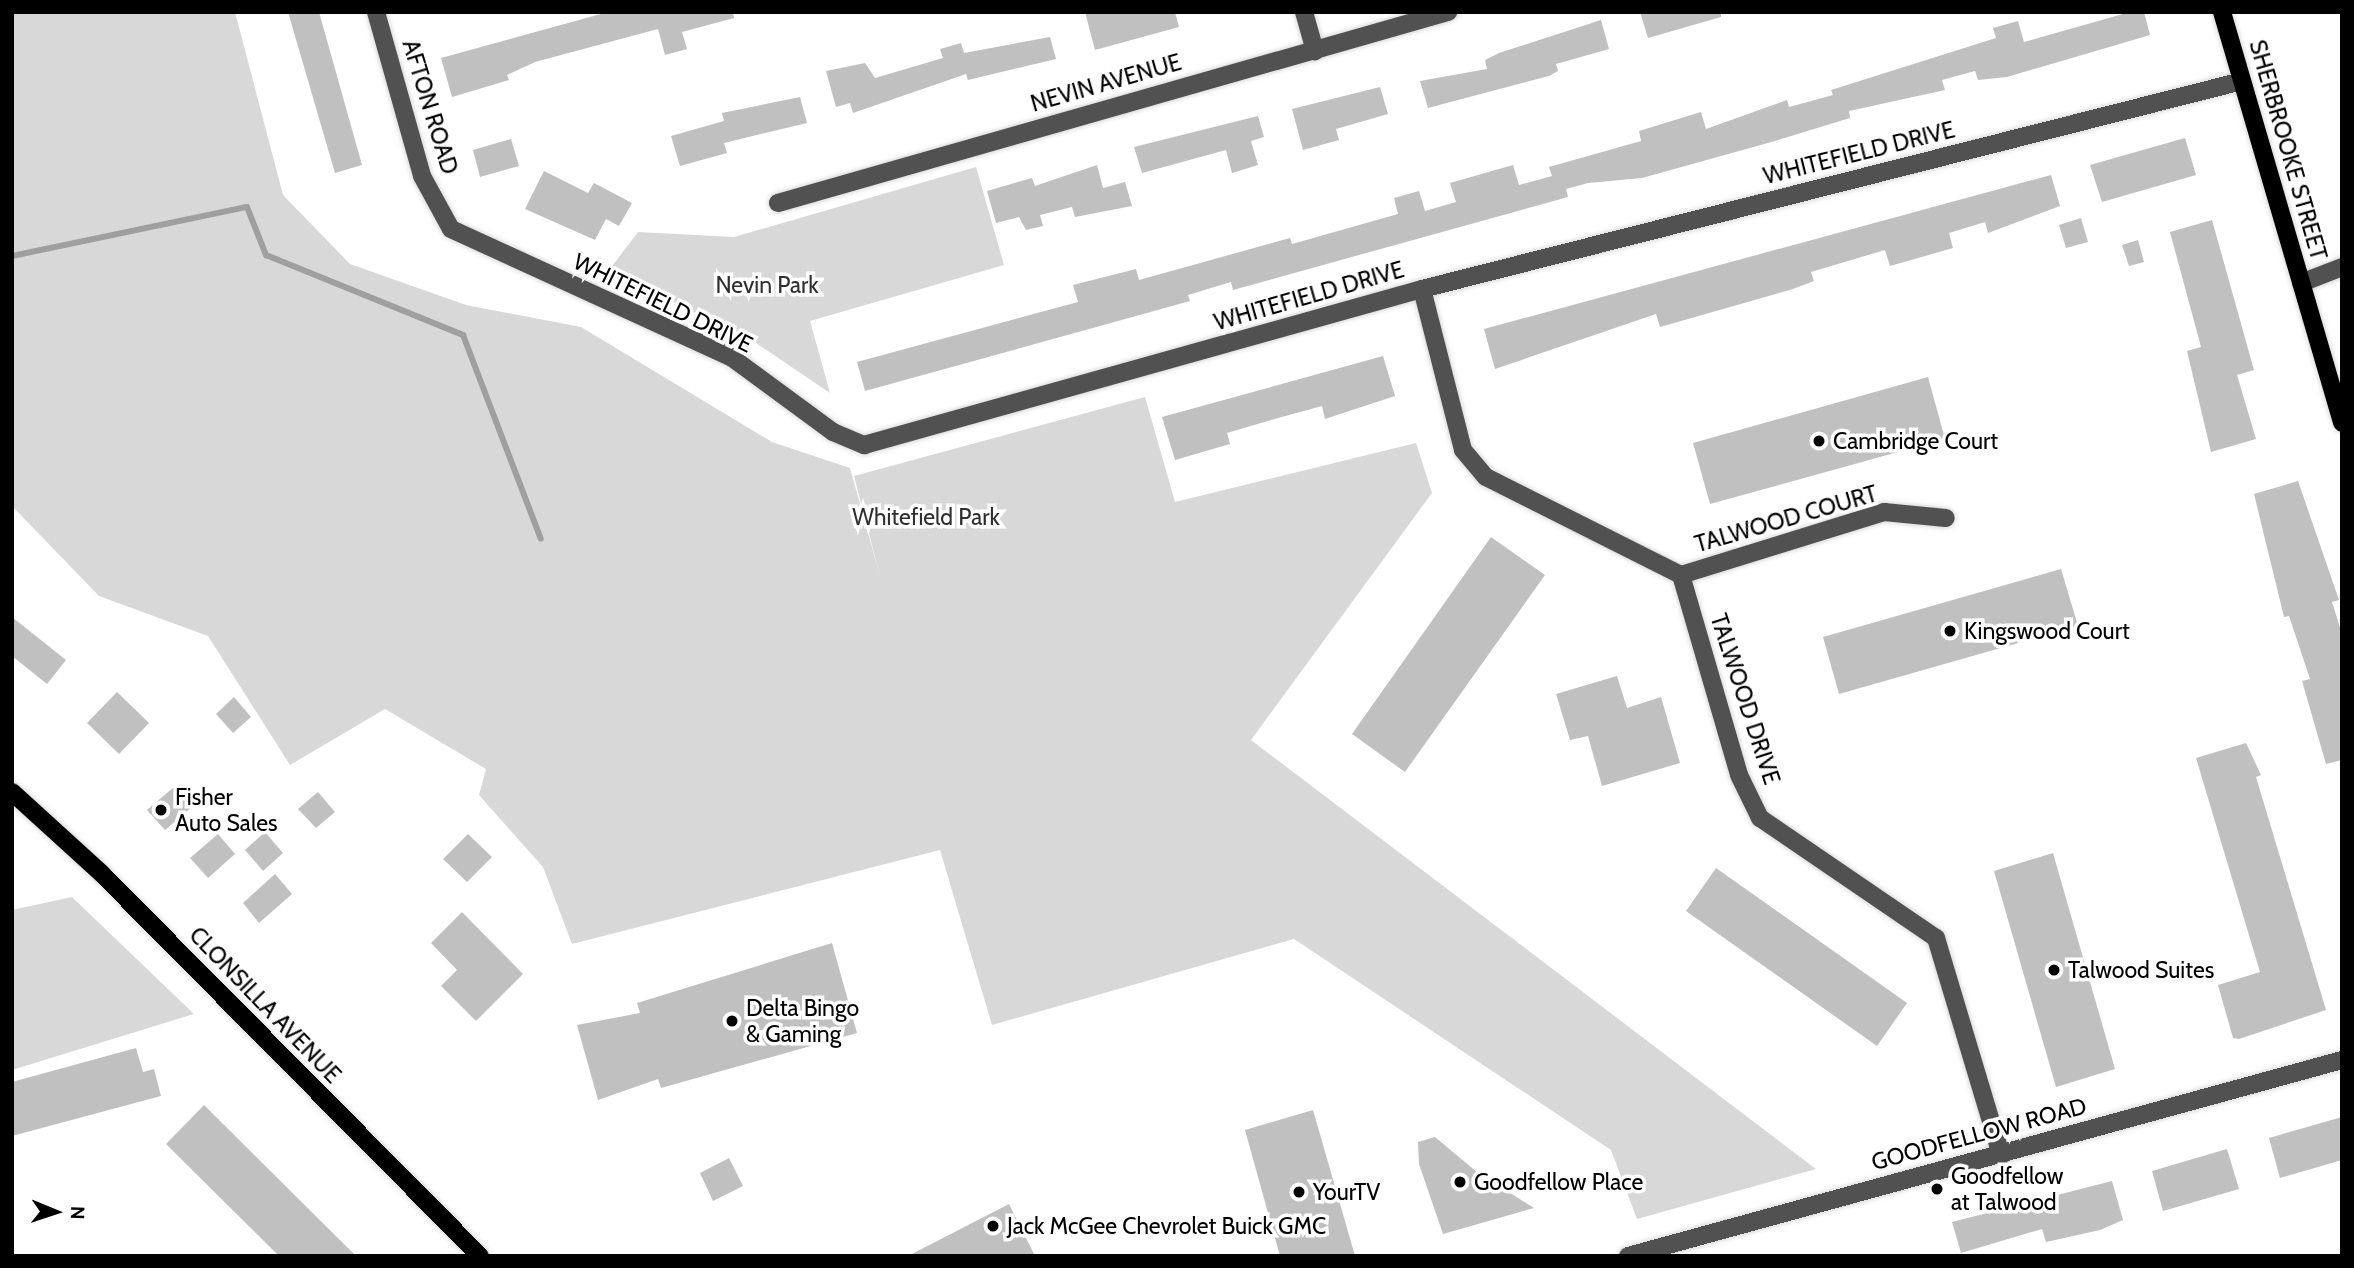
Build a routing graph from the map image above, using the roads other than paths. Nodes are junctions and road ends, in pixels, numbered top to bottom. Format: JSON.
{"nodes":[{"id":1,"x":1304,"y":12,"type":"edge"},
{"id":2,"x":1448,"y":12,"type":"edge"},
{"id":3,"x":2222,"y":12,"type":"edge"},
{"id":4,"x":379,"y":13,"type":"edge"},
{"id":5,"x":1315,"y":51,"type":"junction"},
{"id":6,"x":2242,"y":81,"type":"junction"},
{"id":7,"x":778,"y":203,"type":"dead end"},
{"id":8,"x":440,"y":214,"type":"joint"},
{"id":9,"x":2342,"y":267,"type":"edge"},
{"id":10,"x":2301,"y":283,"type":"junction"},
{"id":11,"x":1422,"y":289,"type":"junction"},
{"id":12,"x":2342,"y":423,"type":"edge"},
{"id":13,"x":1947,"y":518,"type":"dead end"},
{"id":14,"x":1681,"y":575,"type":"junction"},
{"id":15,"x":12,"y":792,"type":"edge"},
{"id":16,"x":2342,"y":1060,"type":"edge"},
{"id":17,"x":2001,"y":1155,"type":"junction"},
{"id":18,"x":480,"y":1256,"type":"edge"},
{"id":19,"x":1629,"y":1256,"type":"edge"}],
"edges":[{"from":1,"to":5,"type":"street"},
{"from":2,"to":5,"type":"street","name":"NEVIN AVENUE"},
{"from":3,"to":6,"type":"main road","name":"SHERBROOKE STREET"},
{"from":4,"to":8,"type":"street","name":"AFTON ROAD"},
{"from":5,"to":7,"type":"street","name":"NEVIN AVENUE"},
{"from":6,"to":10,"type":"main road","name":"SHERBROOKE STREET"},
{"from":6,"to":11,"type":"street","name":"WHITEFIELD DRIVE"},
{"from":8,"to":11,"type":"street","name":"WHITEFIELD DRIVE"},
{"from":9,"to":10,"type":"street"},
{"from":10,"to":12,"type":"main road","name":"SHERBROOKE STREET"},
{"from":11,"to":14,"type":"street"},
{"from":13,"to":14,"type":"street","name":"TALWOOD COURT"},
{"from":14,"to":17,"type":"street","name":"TALWOOD DRIVE"},
{"from":15,"to":18,"type":"main road","name":"CLONSILLA AVENUE"},
{"from":16,"to":17,"type":"street","name":"GOODFELLOW ROAD"},
{"from":17,"to":19,"type":"street","name":"GOODFELLOW ROAD"}]}
